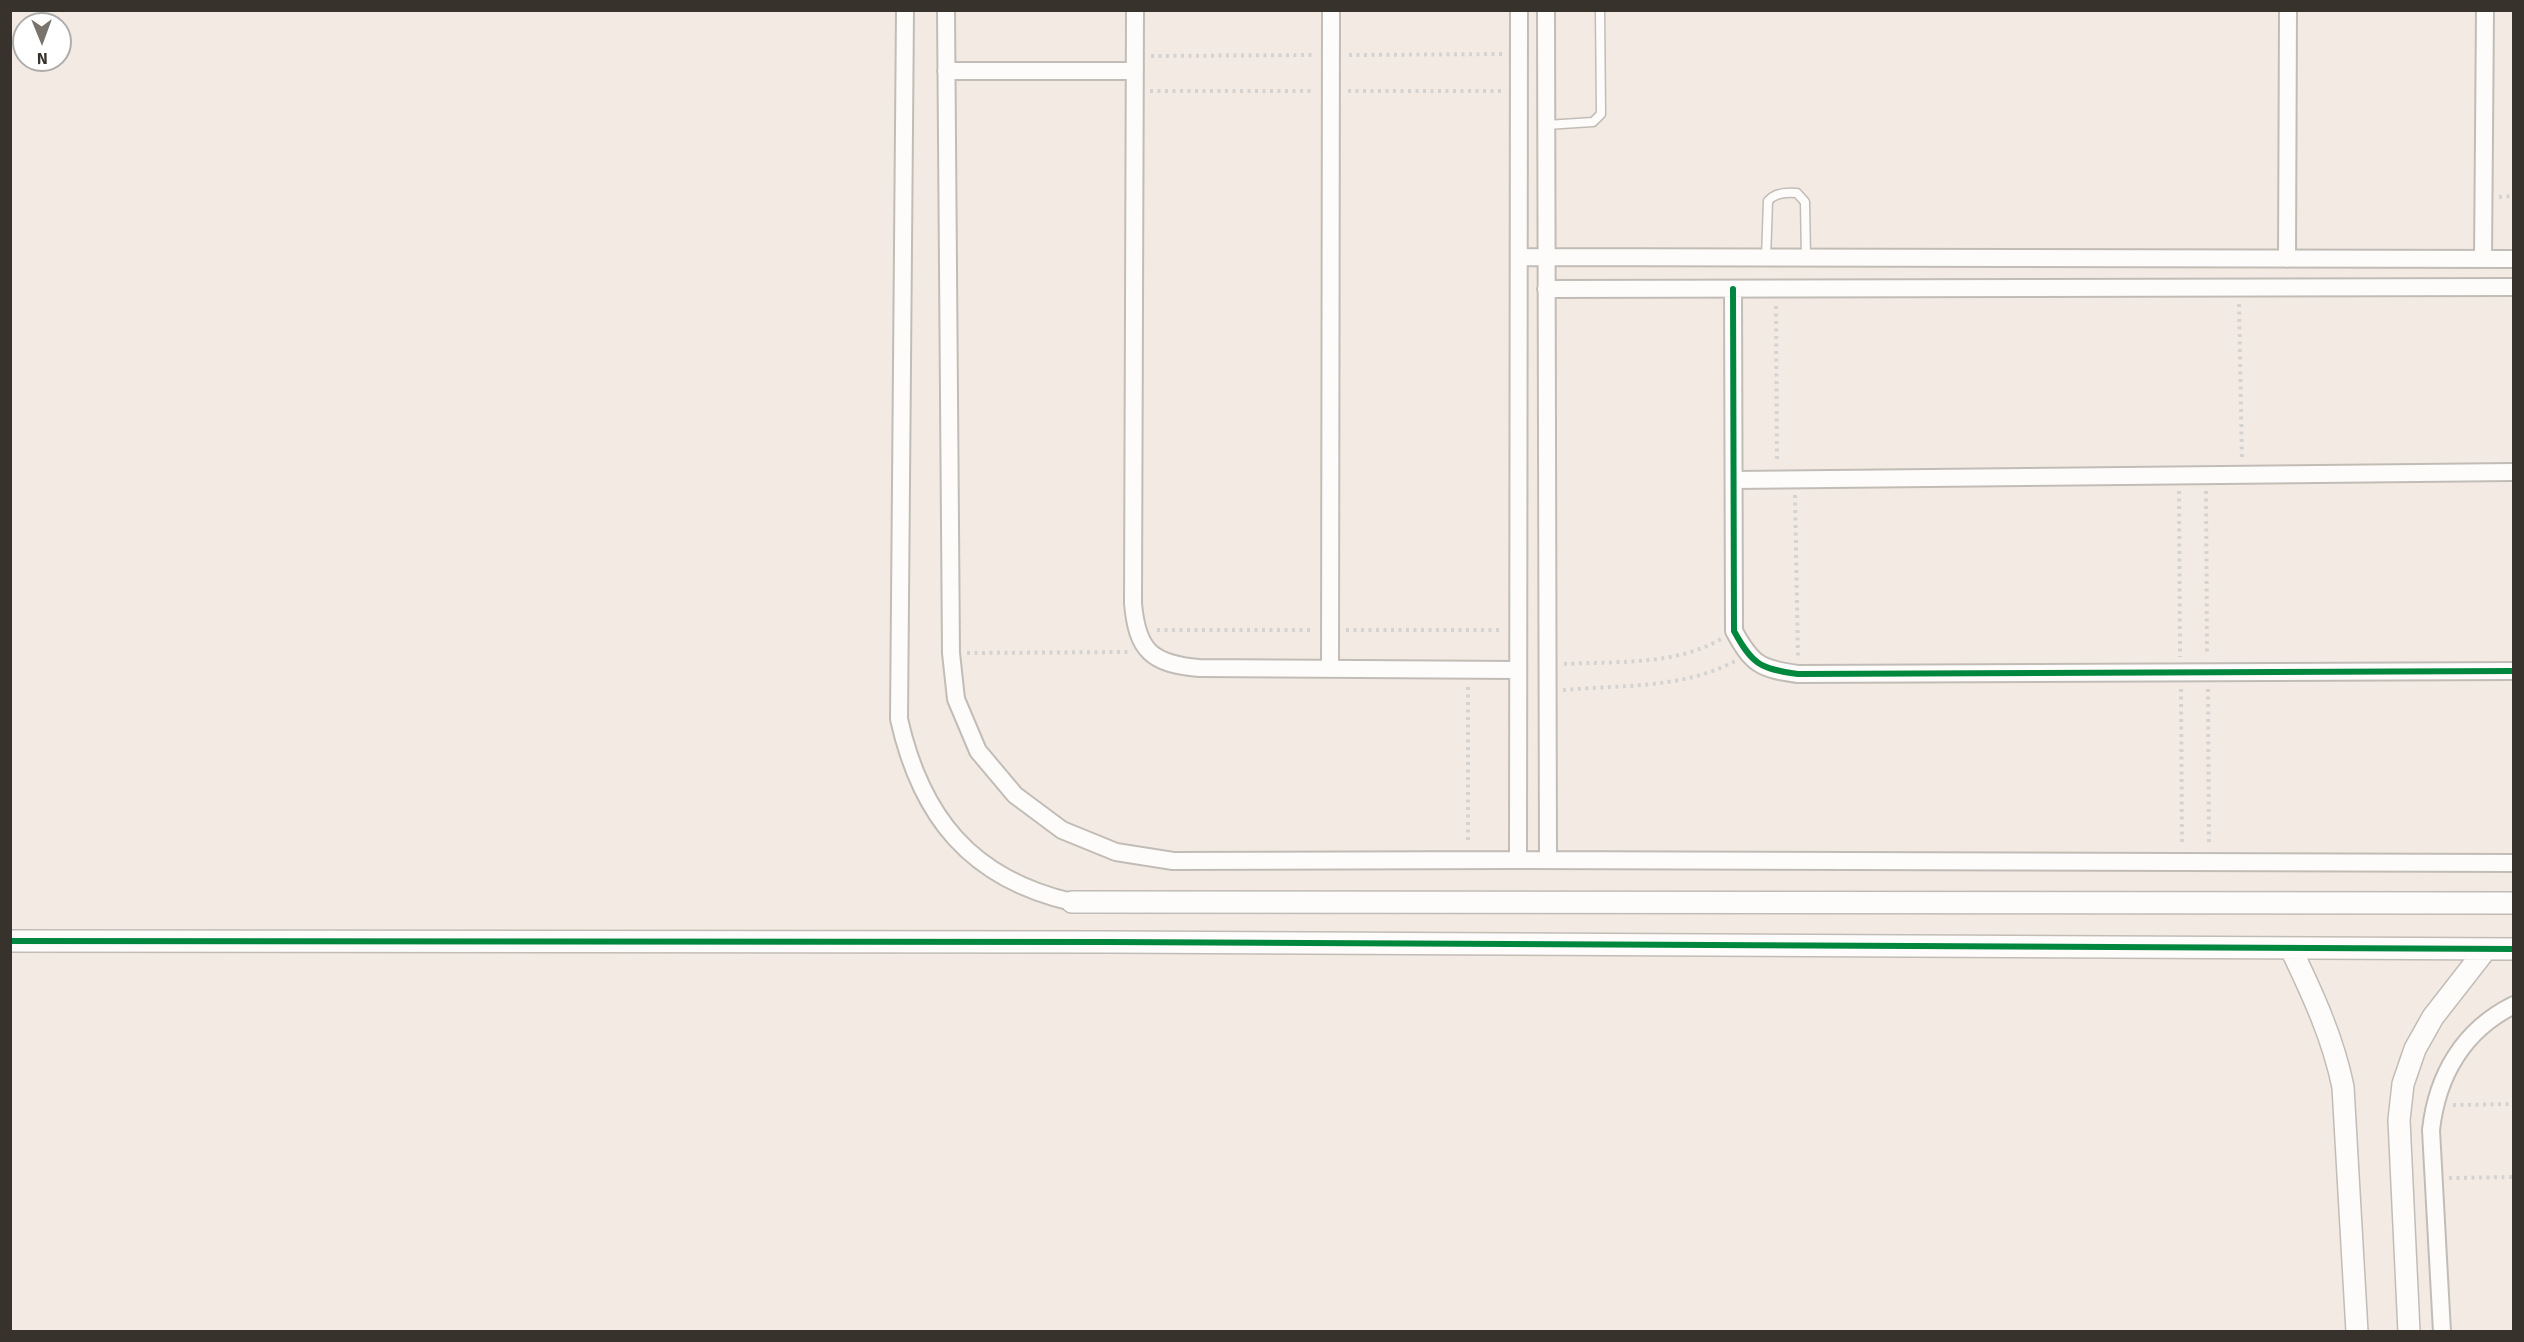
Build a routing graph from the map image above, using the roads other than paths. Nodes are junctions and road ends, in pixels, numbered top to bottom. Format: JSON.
{"nodes":[{"id":1,"x":905,"y":10,"type":"edge"},
{"id":2,"x":946,"y":10,"type":"edge"},
{"id":3,"x":1135,"y":10,"type":"edge"},
{"id":4,"x":1331,"y":10,"type":"edge"},
{"id":5,"x":1519,"y":10,"type":"edge"},
{"id":6,"x":1546,"y":10,"type":"edge"},
{"id":7,"x":1600,"y":10,"type":"edge"},
{"id":8,"x":2288,"y":10,"type":"edge"},
{"id":9,"x":2485,"y":10,"type":"edge"},
{"id":10,"x":1135,"y":70,"type":"junction"},
{"id":11,"x":946,"y":72,"type":"junction"},
{"id":12,"x":1546,"y":125,"type":"junction"},
{"id":13,"x":1520,"y":257,"type":"junction"},
{"id":14,"x":1546,"y":257,"type":"junction"},
{"id":15,"x":1766,"y":258,"type":"junction"},
{"id":16,"x":1806,"y":258,"type":"junction"},
{"id":17,"x":2287,"y":259,"type":"junction"},
{"id":18,"x":2483,"y":259,"type":"junction"},
{"id":19,"x":2514,"y":260,"type":"edge"},
{"id":20,"x":2514,"y":287,"type":"edge"},
{"id":21,"x":1546,"y":289,"type":"junction"},
{"id":22,"x":1733,"y":289,"type":"junction"},
{"id":23,"x":2514,"y":472,"type":"edge"},
{"id":24,"x":1734,"y":480,"type":"junction"},
{"id":25,"x":1330,"y":669,"type":"junction"},
{"id":26,"x":1518,"y":670,"type":"junction"},
{"id":27,"x":2514,"y":671,"type":"edge"},
{"id":28,"x":1518,"y":860,"type":"junction"},
{"id":29,"x":1548,"y":860,"type":"junction"},
{"id":30,"x":2514,"y":863,"type":"edge"},
{"id":31,"x":1072,"y":902,"type":"joint"},
{"id":32,"x":2514,"y":903,"type":"edge"},
{"id":33,"x":10,"y":941,"type":"edge"},
{"id":34,"x":2291,"y":949,"type":"junction"},
{"id":35,"x":2486,"y":949,"type":"junction"},
{"id":36,"x":2514,"y":949,"type":"edge"},
{"id":37,"x":2514,"y":1005,"type":"edge"},
{"id":38,"x":2357,"y":1332,"type":"edge"},
{"id":39,"x":2409,"y":1332,"type":"edge"},
{"id":40,"x":2442,"y":1332,"type":"edge"}],
"edges":[{"from":1,"to":31,"type":"street"},
{"from":2,"to":11,"type":"street"},
{"from":3,"to":10,"type":"street"},
{"from":4,"to":25,"type":"street"},
{"from":5,"to":13,"type":"street"},
{"from":6,"to":12,"type":"street"},
{"from":7,"to":12,"type":"lane"},
{"from":8,"to":17,"type":"street"},
{"from":9,"to":18,"type":"street"},
{"from":10,"to":11,"type":"street"},
{"from":10,"to":25,"type":"street"},
{"from":11,"to":28,"type":"street"},
{"from":12,"to":14,"type":"street"},
{"from":13,"to":14,"type":"street"},
{"from":13,"to":26,"type":"street"},
{"from":14,"to":15,"type":"street"},
{"from":14,"to":21,"type":"street"},
{"from":15,"to":16,"type":"street"},
{"from":15,"to":16,"type":"lane"},
{"from":16,"to":17,"type":"street"},
{"from":17,"to":18,"type":"street"},
{"from":18,"to":19,"type":"street"},
{"from":20,"to":22,"type":"street"},
{"from":21,"to":22,"type":"street"},
{"from":21,"to":29,"type":"street"},
{"from":22,"to":24,"type":"street"},
{"from":23,"to":24,"type":"street"},
{"from":24,"to":27,"type":"street"},
{"from":25,"to":26,"type":"street"},
{"from":26,"to":28,"type":"street"},
{"from":28,"to":29,"type":"street"},
{"from":29,"to":30,"type":"street"},
{"from":31,"to":32,"type":"street"},
{"from":33,"to":34,"type":"street"},
{"from":34,"to":35,"type":"street"},
{"from":34,"to":38,"type":"street"},
{"from":35,"to":36,"type":"street"},
{"from":35,"to":39,"type":"street"},
{"from":37,"to":40,"type":"street"}]}
